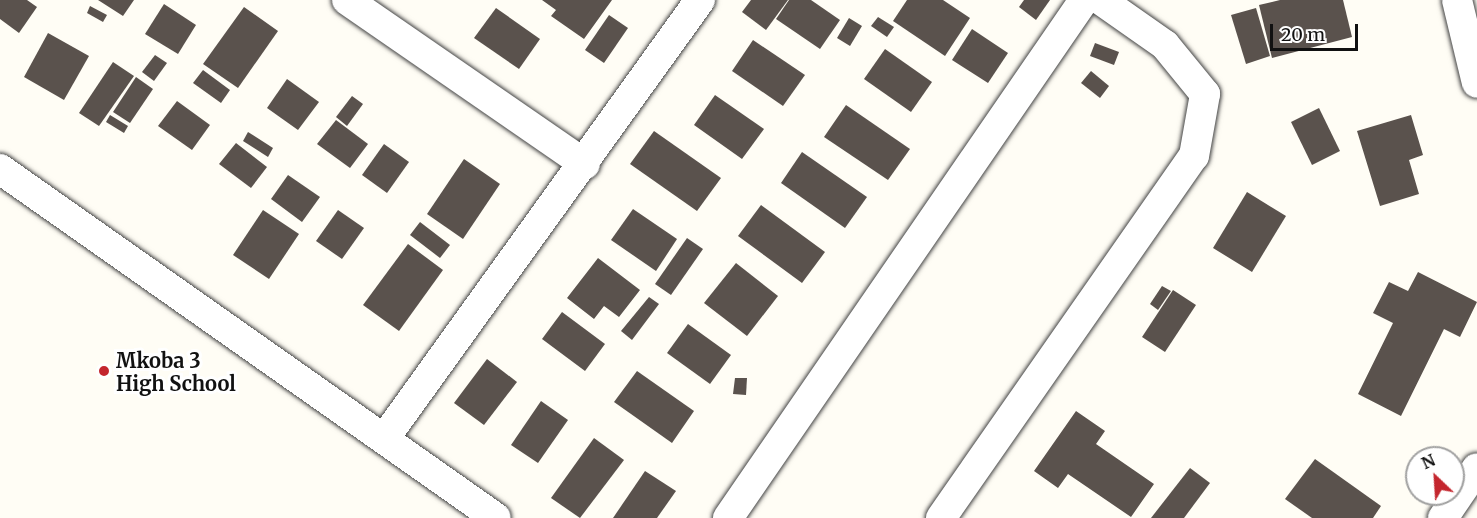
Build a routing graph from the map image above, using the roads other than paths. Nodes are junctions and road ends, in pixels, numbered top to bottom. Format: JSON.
{"nodes":[{"id":1,"x":347,"y":0,"type":"edge"},
{"id":2,"x":700,"y":0,"type":"edge"},
{"id":3,"x":1084,"y":0,"type":"edge"},
{"id":4,"x":1101,"y":0,"type":"edge"},
{"id":5,"x":1457,"y":0,"type":"edge"},
{"id":6,"x":1475,"y":66,"type":"edge"},
{"id":7,"x":585,"y":164,"type":"junction"},
{"id":8,"x":0,"y":169,"type":"edge"},
{"id":9,"x":384,"y":439,"type":"junction"},
{"id":10,"x":1477,"y":468,"type":"edge"},
{"id":11,"x":496,"y":518,"type":"edge"},
{"id":12,"x":728,"y":518,"type":"edge"},
{"id":13,"x":941,"y":518,"type":"edge"},
{"id":14,"x":1443,"y":518,"type":"edge"}],
"edges":[{"from":1,"to":7,"type":"street"},
{"from":2,"to":7,"type":"street"},
{"from":3,"to":12,"type":"street"},
{"from":4,"to":13,"type":"street"},
{"from":5,"to":6,"type":"street"},
{"from":7,"to":9,"type":"street"},
{"from":8,"to":9,"type":"street"},
{"from":9,"to":11,"type":"street"},
{"from":10,"to":14,"type":"street"}]}
